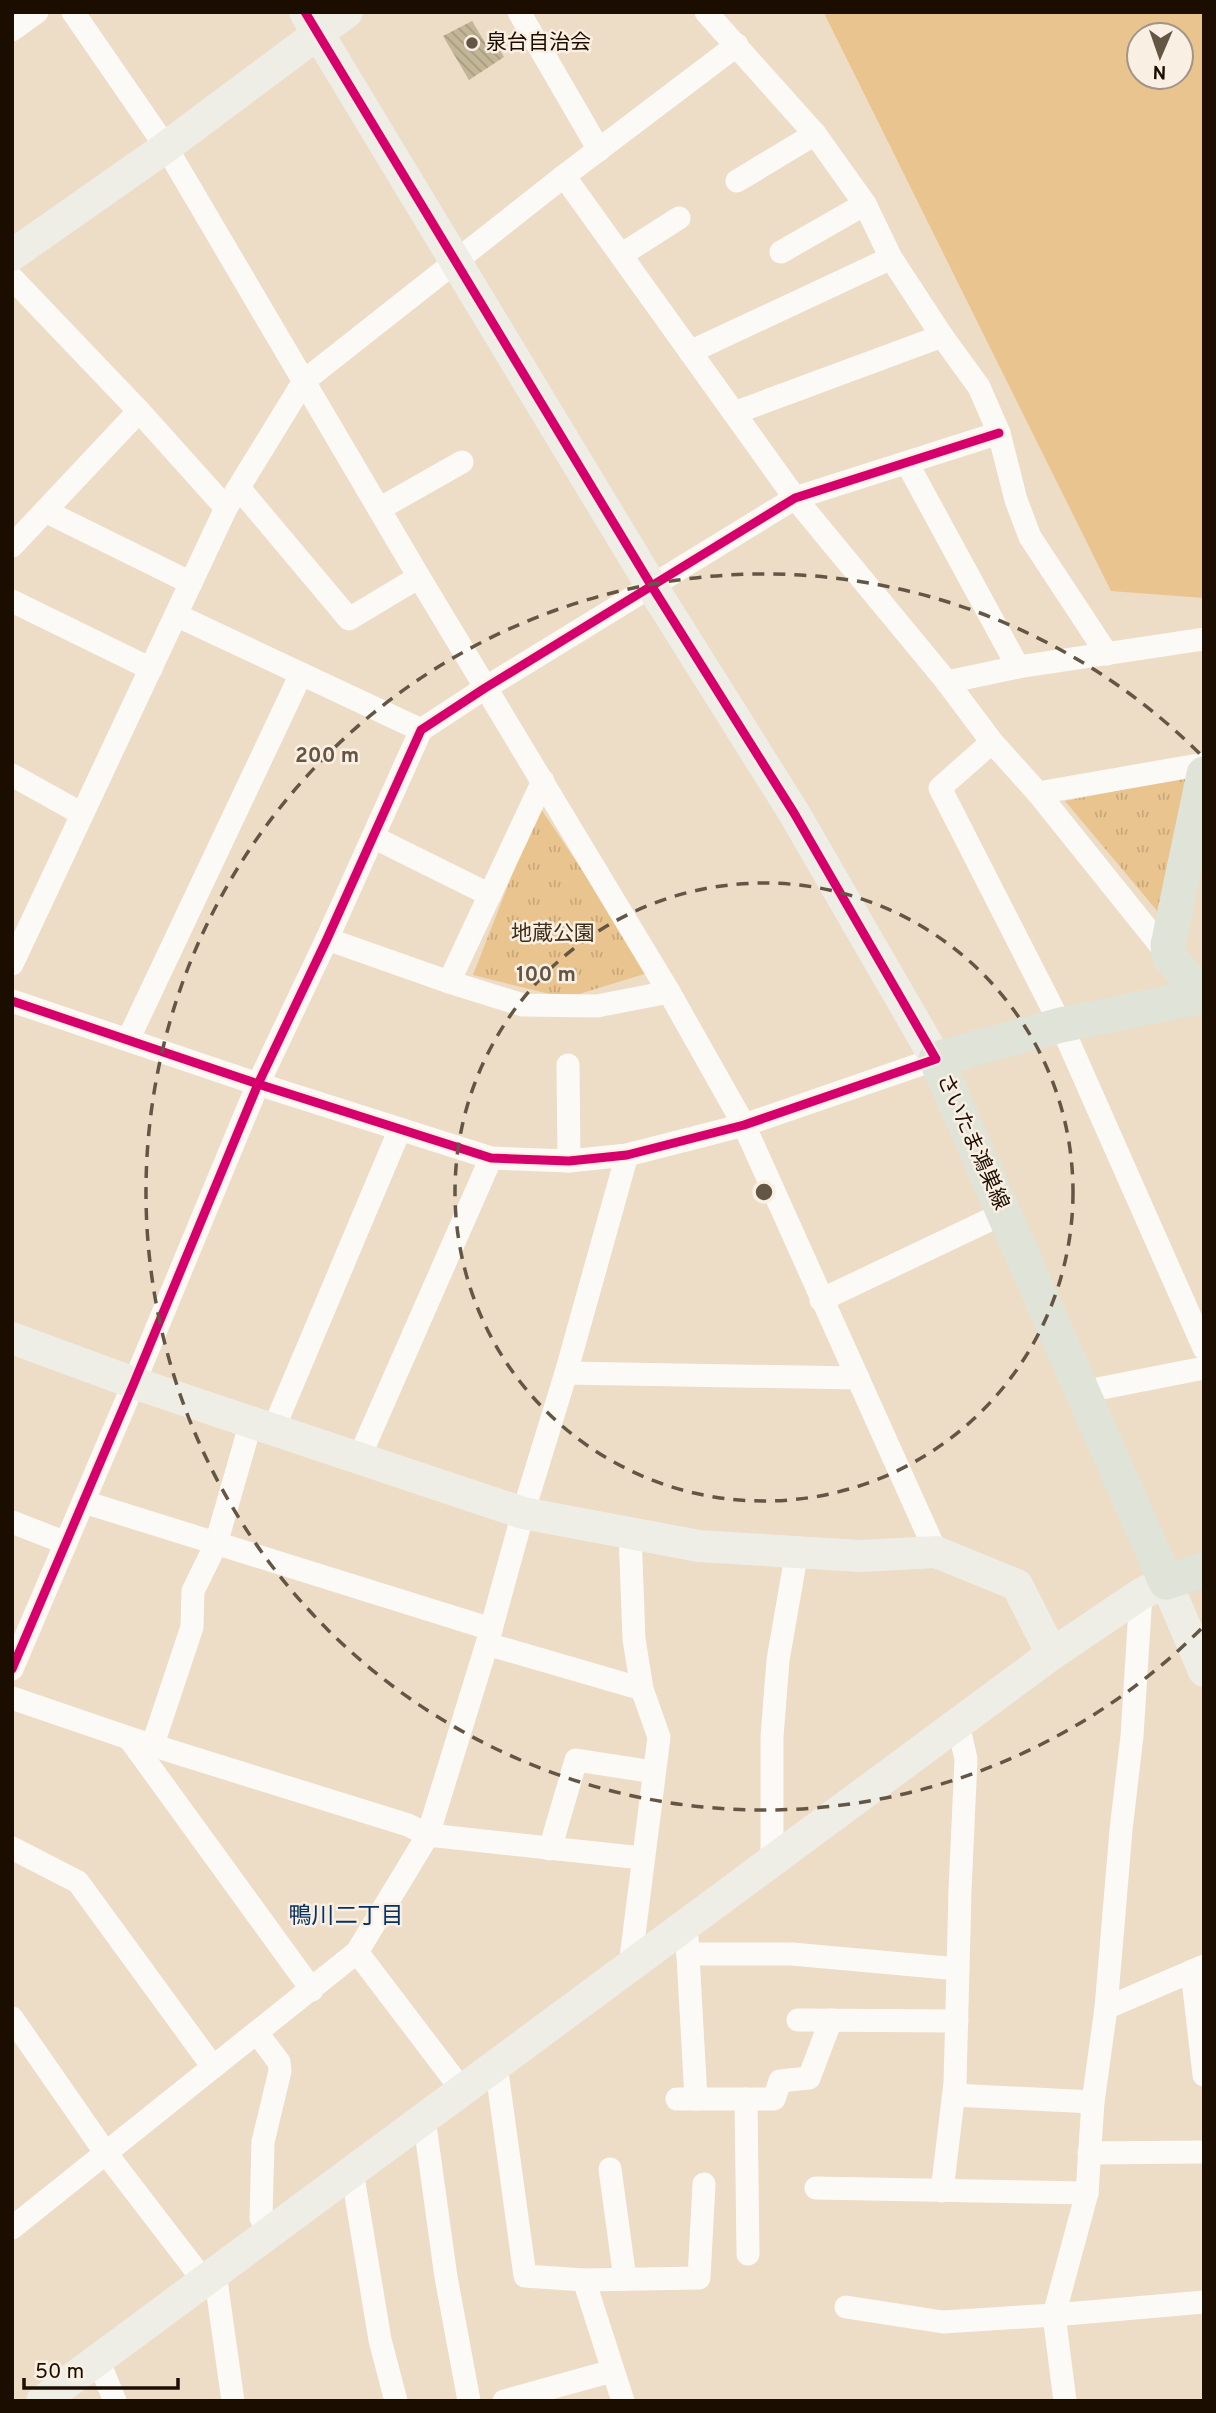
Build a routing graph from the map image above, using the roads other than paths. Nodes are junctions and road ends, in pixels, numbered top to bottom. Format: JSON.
{"nodes":[{"id":1,"x":37,"y":12,"type":"edge"},
{"id":2,"x":73,"y":12,"type":"edge"},
{"id":3,"x":348,"y":12,"type":"edge"},
{"id":4,"x":519,"y":12,"type":"edge"},
{"id":5,"x":706,"y":12,"type":"edge"},
{"id":6,"x":311,"y":23,"type":"edge"},
{"id":7,"x":12,"y":30,"type":"edge"},
{"id":8,"x":737,"y":45,"type":"junction"},
{"id":9,"x":815,"y":134,"type":"junction"},
{"id":10,"x":166,"y":147,"type":"junction"},
{"id":11,"x":599,"y":150,"type":"junction"},
{"id":12,"x":564,"y":176,"type":"junction"},
{"id":13,"x":737,"y":181,"type":"dead end"},
{"id":14,"x":865,"y":204,"type":"junction"},
{"id":15,"x":679,"y":218,"type":"dead end"},
{"id":16,"x":781,"y":252,"type":"dead end"},
{"id":17,"x":12,"y":255,"type":"edge"},
{"id":18,"x":621,"y":255,"type":"junction"},
{"id":19,"x":891,"y":258,"type":"junction"},
{"id":20,"x":456,"y":260,"type":"junction"},
{"id":21,"x":12,"y":278,"type":"edge"},
{"id":22,"x":942,"y":336,"type":"junction"},
{"id":23,"x":690,"y":352,"type":"junction"},
{"id":24,"x":304,"y":381,"type":"junction"},
{"id":25,"x":139,"y":411,"type":"junction"},
{"id":26,"x":734,"y":413,"type":"junction"},
{"id":27,"x":999,"y":433,"type":"junction"},
{"id":28,"x":462,"y":462,"type":"dead end"},
{"id":29,"x":907,"y":463,"type":"junction"},
{"id":30,"x":239,"y":488,"type":"junction"},
{"id":31,"x":795,"y":498,"type":"junction"},
{"id":32,"x":226,"y":508,"type":"junction"},
{"id":33,"x":379,"y":509,"type":"junction"},
{"id":34,"x":45,"y":511,"type":"junction"},
{"id":35,"x":12,"y":547,"type":"edge"},
{"id":36,"x":419,"y":577,"type":"junction"},
{"id":37,"x":191,"y":583,"type":"junction"},
{"id":38,"x":651,"y":585,"type":"junction"},
{"id":39,"x":12,"y":601,"type":"edge"},
{"id":40,"x":176,"y":615,"type":"junction"},
{"id":41,"x":1204,"y":639,"type":"edge"},
{"id":42,"x":1107,"y":654,"type":"junction"},
{"id":43,"x":1018,"y":667,"type":"junction"},
{"id":44,"x":150,"y":669,"type":"junction"},
{"id":45,"x":301,"y":674,"type":"junction"},
{"id":46,"x":947,"y":682,"type":"junction"},
{"id":47,"x":485,"y":688,"type":"junction"},
{"id":48,"x":421,"y":730,"type":"junction"},
{"id":49,"x":992,"y":742,"type":"junction"},
{"id":50,"x":1204,"y":764,"type":"edge"},
{"id":51,"x":1204,"y":774,"type":"edge"},
{"id":52,"x":12,"y":775,"type":"edge"},
{"id":53,"x":543,"y":782,"type":"junction"},
{"id":54,"x":1038,"y":793,"type":"junction"},
{"id":55,"x":82,"y":814,"type":"junction"},
{"id":56,"x":373,"y":837,"type":"junction"},
{"id":57,"x":490,"y":895,"type":"junction"},
{"id":58,"x":327,"y":939,"type":"junction"},
{"id":59,"x":1169,"y":956,"type":"junction"},
{"id":60,"x":12,"y":964,"type":"edge"},
{"id":61,"x":449,"y":982,"type":"junction"},
{"id":62,"x":669,"y":992,"type":"junction"},
{"id":63,"x":1204,"y":996,"type":"edge"},
{"id":64,"x":12,"y":1001,"type":"edge"},
{"id":65,"x":1061,"y":1025,"type":"junction"},
{"id":66,"x":128,"y":1040,"type":"junction"},
{"id":67,"x":936,"y":1059,"type":"junction"},
{"id":68,"x":568,"y":1065,"type":"dead end"},
{"id":69,"x":258,"y":1084,"type":"junction"},
{"id":70,"x":744,"y":1125,"type":"junction"},
{"id":71,"x":400,"y":1129,"type":"junction"},
{"id":72,"x":627,"y":1155,"type":"junction"},
{"id":73,"x":491,"y":1158,"type":"junction"},
{"id":74,"x":569,"y":1161,"type":"junction"},
{"id":75,"x":1004,"y":1213,"type":"junction"},
{"id":76,"x":821,"y":1300,"type":"junction"},
{"id":77,"x":12,"y":1338,"type":"edge"},
{"id":78,"x":1204,"y":1348,"type":"edge"},
{"id":79,"x":1204,"y":1368,"type":"edge"},
{"id":80,"x":566,"y":1373,"type":"junction"},
{"id":81,"x":858,"y":1378,"type":"junction"},
{"id":82,"x":134,"y":1383,"type":"junction"},
{"id":83,"x":1082,"y":1392,"type":"junction"},
{"id":84,"x":262,"y":1426,"type":"junction"},
{"id":85,"x":359,"y":1458,"type":"junction"},
{"id":86,"x":83,"y":1502,"type":"junction"},
{"id":87,"x":523,"y":1513,"type":"junction"},
{"id":88,"x":12,"y":1522,"type":"edge"},
{"id":89,"x":630,"y":1533,"type":"junction"},
{"id":90,"x":66,"y":1543,"type":"junction"},
{"id":91,"x":216,"y":1544,"type":"junction"},
{"id":92,"x":797,"y":1551,"type":"junction"},
{"id":93,"x":936,"y":1552,"type":"junction"},
{"id":94,"x":1204,"y":1570,"type":"edge"},
{"id":95,"x":1153,"y":1588,"type":"junction"},
{"id":96,"x":489,"y":1637,"type":"junction"},
{"id":97,"x":1052,"y":1654,"type":"junction"},
{"id":98,"x":12,"y":1669,"type":"edge"},
{"id":99,"x":1204,"y":1671,"type":"edge"},
{"id":100,"x":642,"y":1689,"type":"junction"},
{"id":101,"x":12,"y":1698,"type":"edge"},
{"id":102,"x":958,"y":1724,"type":"junction"},
{"id":103,"x":129,"y":1738,"type":"junction"},
{"id":104,"x":153,"y":1744,"type":"junction"},
{"id":105,"x":654,"y":1772,"type":"junction"},
{"id":106,"x":428,"y":1835,"type":"junction"},
{"id":107,"x":12,"y":1848,"type":"edge"},
{"id":108,"x":550,"y":1849,"type":"junction"},
{"id":109,"x":642,"y":1858,"type":"junction"},
{"id":110,"x":772,"y":1861,"type":"junction"},
{"id":111,"x":687,"y":1940,"type":"junction"},
{"id":112,"x":357,"y":1952,"type":"junction"},
{"id":113,"x":630,"y":1966,"type":"junction"},
{"id":114,"x":1198,"y":1968,"type":"edge"},
{"id":115,"x":958,"y":1969,"type":"junction"},
{"id":116,"x":312,"y":1990,"type":"junction"},
{"id":117,"x":1106,"y":2008,"type":"junction"},
{"id":118,"x":12,"y":2018,"type":"edge"},
{"id":119,"x":798,"y":2020,"type":"dead end"},
{"id":120,"x":831,"y":2020,"type":"junction"},
{"id":121,"x":957,"y":2021,"type":"junction"},
{"id":122,"x":257,"y":2033,"type":"junction"},
{"id":123,"x":496,"y":2065,"type":"junction"},
{"id":124,"x":213,"y":2067,"type":"junction"},
{"id":125,"x":1204,"y":2074,"type":"edge"},
{"id":126,"x":462,"y":2090,"type":"junction"},
{"id":127,"x":954,"y":2095,"type":"junction"},
{"id":128,"x":746,"y":2099,"type":"junction"},
{"id":129,"x":1093,"y":2102,"type":"junction"},
{"id":130,"x":424,"y":2118,"type":"junction"},
{"id":131,"x":1204,"y":2151,"type":"edge"},
{"id":132,"x":105,"y":2152,"type":"junction"},
{"id":133,"x":1089,"y":2153,"type":"junction"},
{"id":134,"x":610,"y":2169,"type":"dead end"},
{"id":135,"x":352,"y":2171,"type":"junction"},
{"id":136,"x":704,"y":2184,"type":"dead end"},
{"id":137,"x":816,"y":2188,"type":"dead end"},
{"id":138,"x":942,"y":2191,"type":"junction"},
{"id":139,"x":1087,"y":2193,"type":"junction"},
{"id":140,"x":12,"y":2228,"type":"edge"},
{"id":141,"x":268,"y":2233,"type":"junction"},
{"id":142,"x":748,"y":2253,"type":"dead end"},
{"id":143,"x":209,"y":2277,"type":"junction"},
{"id":144,"x":625,"y":2279,"type":"junction"},
{"id":145,"x":584,"y":2280,"type":"junction"},
{"id":146,"x":1204,"y":2302,"type":"edge"},
{"id":147,"x":846,"y":2307,"type":"dead end"},
{"id":148,"x":1054,"y":2315,"type":"junction"},
{"id":149,"x":98,"y":2360,"type":"junction"},
{"id":150,"x":612,"y":2371,"type":"junction"},
{"id":151,"x":42,"y":2401,"type":"edge"},
{"id":152,"x":116,"y":2401,"type":"edge"},
{"id":153,"x":233,"y":2401,"type":"edge"},
{"id":154,"x":396,"y":2401,"type":"edge"},
{"id":155,"x":469,"y":2401,"type":"edge"},
{"id":156,"x":504,"y":2401,"type":"edge"},
{"id":157,"x":623,"y":2401,"type":"edge"},
{"id":158,"x":1065,"y":2401,"type":"edge"}],
"edges":[{"from":1,"to":7,"type":"street"},
{"from":2,"to":10,"type":"street"},
{"from":3,"to":6,"type":"street"},
{"from":4,"to":11,"type":"street"},
{"from":5,"to":8,"type":"street"},
{"from":6,"to":10,"type":"street"},
{"from":6,"to":20,"type":"street"},
{"from":8,"to":9,"type":"street"},
{"from":8,"to":11,"type":"street"},
{"from":9,"to":13,"type":"street"},
{"from":9,"to":14,"type":"street"},
{"from":10,"to":17,"type":"street"},
{"from":10,"to":24,"type":"street"},
{"from":11,"to":12,"type":"street"},
{"from":12,"to":18,"type":"street"},
{"from":12,"to":20,"type":"street"},
{"from":14,"to":16,"type":"street"},
{"from":14,"to":19,"type":"street"},
{"from":15,"to":18,"type":"street"},
{"from":18,"to":23,"type":"street"},
{"from":19,"to":22,"type":"street"},
{"from":19,"to":23,"type":"street"},
{"from":20,"to":24,"type":"street"},
{"from":20,"to":38,"type":"street"},
{"from":21,"to":25,"type":"street"},
{"from":22,"to":26,"type":"street"},
{"from":22,"to":27,"type":"street"},
{"from":23,"to":26,"type":"street"},
{"from":24,"to":30,"type":"street"},
{"from":24,"to":33,"type":"street"},
{"from":25,"to":32,"type":"street"},
{"from":25,"to":34,"type":"street"},
{"from":26,"to":31,"type":"street"},
{"from":27,"to":29,"type":"street"},
{"from":27,"to":42,"type":"street"},
{"from":28,"to":33,"type":"street"},
{"from":29,"to":31,"type":"street"},
{"from":29,"to":43,"type":"street"},
{"from":30,"to":32,"type":"street"},
{"from":30,"to":36,"type":"street"},
{"from":31,"to":38,"type":"street"},
{"from":31,"to":46,"type":"street"},
{"from":32,"to":37,"type":"street"},
{"from":33,"to":36,"type":"street"},
{"from":34,"to":35,"type":"street"},
{"from":34,"to":37,"type":"street"},
{"from":36,"to":47,"type":"street"},
{"from":37,"to":40,"type":"street"},
{"from":38,"to":47,"type":"street"},
{"from":38,"to":67,"type":"street"},
{"from":39,"to":44,"type":"street"},
{"from":40,"to":44,"type":"street"},
{"from":40,"to":45,"type":"street"},
{"from":41,"to":42,"type":"street"},
{"from":42,"to":43,"type":"street"},
{"from":43,"to":46,"type":"street"},
{"from":44,"to":55,"type":"street"},
{"from":45,"to":48,"type":"street"},
{"from":45,"to":66,"type":"street"},
{"from":46,"to":49,"type":"street"},
{"from":47,"to":48,"type":"street"},
{"from":47,"to":53,"type":"street"},
{"from":48,"to":56,"type":"street"},
{"from":49,"to":54,"type":"street"},
{"from":49,"to":65,"type":"street"},
{"from":50,"to":54,"type":"street"},
{"from":51,"to":59,"type":"main road"},
{"from":52,"to":55,"type":"street"},
{"from":53,"to":57,"type":"street"},
{"from":53,"to":62,"type":"street"},
{"from":54,"to":59,"type":"street"},
{"from":55,"to":60,"type":"street"},
{"from":56,"to":57,"type":"street"},
{"from":56,"to":58,"type":"street"},
{"from":57,"to":61,"type":"street"},
{"from":58,"to":61,"type":"street"},
{"from":58,"to":69,"type":"street"},
{"from":59,"to":63,"type":"main road","name":"さいたま鴻巣線"},
{"from":61,"to":62,"type":"street"},
{"from":62,"to":70,"type":"street"},
{"from":63,"to":65,"type":"main road","name":"さいたま鴻巣線"},
{"from":64,"to":66,"type":"street"},
{"from":65,"to":67,"type":"main road","name":"さいたま鴻巣線"},
{"from":65,"to":78,"type":"street"},
{"from":66,"to":69,"type":"street"},
{"from":67,"to":70,"type":"street"},
{"from":67,"to":75,"type":"main road","name":"さいたま鴻巣線"},
{"from":68,"to":74,"type":"street"},
{"from":69,"to":71,"type":"street"},
{"from":69,"to":82,"type":"street"},
{"from":70,"to":72,"type":"street"},
{"from":70,"to":76,"type":"street"},
{"from":71,"to":73,"type":"street"},
{"from":71,"to":84,"type":"street"},
{"from":72,"to":74,"type":"street"},
{"from":72,"to":80,"type":"street"},
{"from":73,"to":74,"type":"street"},
{"from":73,"to":85,"type":"street"},
{"from":75,"to":76,"type":"street"},
{"from":75,"to":83,"type":"main road","name":"さいたま鴻巣線"},
{"from":76,"to":81,"type":"street"},
{"from":77,"to":82,"type":"street"},
{"from":79,"to":83,"type":"street"},
{"from":80,"to":81,"type":"street"},
{"from":80,"to":87,"type":"street"},
{"from":81,"to":93,"type":"street"},
{"from":82,"to":84,"type":"street"},
{"from":82,"to":86,"type":"street"},
{"from":83,"to":95,"type":"main road","name":"さいたま鴻巣線"},
{"from":84,"to":85,"type":"street"},
{"from":84,"to":91,"type":"street"},
{"from":85,"to":87,"type":"street"},
{"from":86,"to":90,"type":"street"},
{"from":86,"to":91,"type":"street"},
{"from":87,"to":89,"type":"street"},
{"from":87,"to":96,"type":"street"},
{"from":88,"to":90,"type":"street"},
{"from":89,"to":92,"type":"street"},
{"from":89,"to":100,"type":"street"},
{"from":90,"to":98,"type":"street"},
{"from":91,"to":96,"type":"street"},
{"from":91,"to":104,"type":"street"},
{"from":92,"to":93,"type":"street"},
{"from":92,"to":110,"type":"street"},
{"from":93,"to":97,"type":"street"},
{"from":94,"to":95,"type":"main road"},
{"from":95,"to":97,"type":"street"},
{"from":95,"to":99,"type":"street"},
{"from":95,"to":117,"type":"street"},
{"from":96,"to":100,"type":"street"},
{"from":96,"to":106,"type":"street"},
{"from":97,"to":102,"type":"street"},
{"from":100,"to":105,"type":"street"},
{"from":101,"to":103,"type":"street"},
{"from":102,"to":110,"type":"street"},
{"from":102,"to":115,"type":"street"},
{"from":103,"to":104,"type":"street"},
{"from":103,"to":116,"type":"street"},
{"from":104,"to":106,"type":"street"},
{"from":105,"to":108,"type":"street"},
{"from":105,"to":109,"type":"street"},
{"from":106,"to":108,"type":"street"},
{"from":106,"to":112,"type":"street"},
{"from":107,"to":124,"type":"street"},
{"from":108,"to":109,"type":"street"},
{"from":109,"to":113,"type":"street"},
{"from":110,"to":111,"type":"street"},
{"from":111,"to":113,"type":"street"},
{"from":111,"to":115,"type":"street"},
{"from":111,"to":128,"type":"street"},
{"from":112,"to":116,"type":"street"},
{"from":112,"to":126,"type":"street"},
{"from":113,"to":123,"type":"street"},
{"from":114,"to":117,"type":"street"},
{"from":114,"to":125,"type":"street"},
{"from":115,"to":121,"type":"street"},
{"from":116,"to":122,"type":"street"},
{"from":117,"to":129,"type":"street"},
{"from":118,"to":132,"type":"street"},
{"from":119,"to":120,"type":"street"},
{"from":120,"to":121,"type":"street"},
{"from":120,"to":128,"type":"street"},
{"from":121,"to":127,"type":"street"},
{"from":122,"to":124,"type":"street"},
{"from":122,"to":141,"type":"street"},
{"from":123,"to":126,"type":"street"},
{"from":123,"to":145,"type":"street"},
{"from":124,"to":132,"type":"street"},
{"from":126,"to":130,"type":"street"},
{"from":127,"to":129,"type":"street"},
{"from":127,"to":138,"type":"street"},
{"from":128,"to":142,"type":"street"},
{"from":129,"to":133,"type":"street"},
{"from":130,"to":135,"type":"street"},
{"from":130,"to":155,"type":"street"},
{"from":131,"to":133,"type":"street"},
{"from":132,"to":140,"type":"street"},
{"from":132,"to":143,"type":"street"},
{"from":133,"to":139,"type":"street"},
{"from":134,"to":144,"type":"street"},
{"from":135,"to":141,"type":"street"},
{"from":135,"to":154,"type":"street"},
{"from":136,"to":144,"type":"street"},
{"from":137,"to":138,"type":"street"},
{"from":138,"to":139,"type":"street"},
{"from":139,"to":148,"type":"street"},
{"from":141,"to":143,"type":"street"},
{"from":143,"to":149,"type":"street"},
{"from":143,"to":153,"type":"street"},
{"from":144,"to":145,"type":"street"},
{"from":145,"to":150,"type":"street"},
{"from":146,"to":148,"type":"street"},
{"from":147,"to":148,"type":"street"},
{"from":148,"to":158,"type":"street"},
{"from":149,"to":151,"type":"street"},
{"from":149,"to":152,"type":"street"},
{"from":150,"to":156,"type":"street"},
{"from":150,"to":157,"type":"street"}]}
